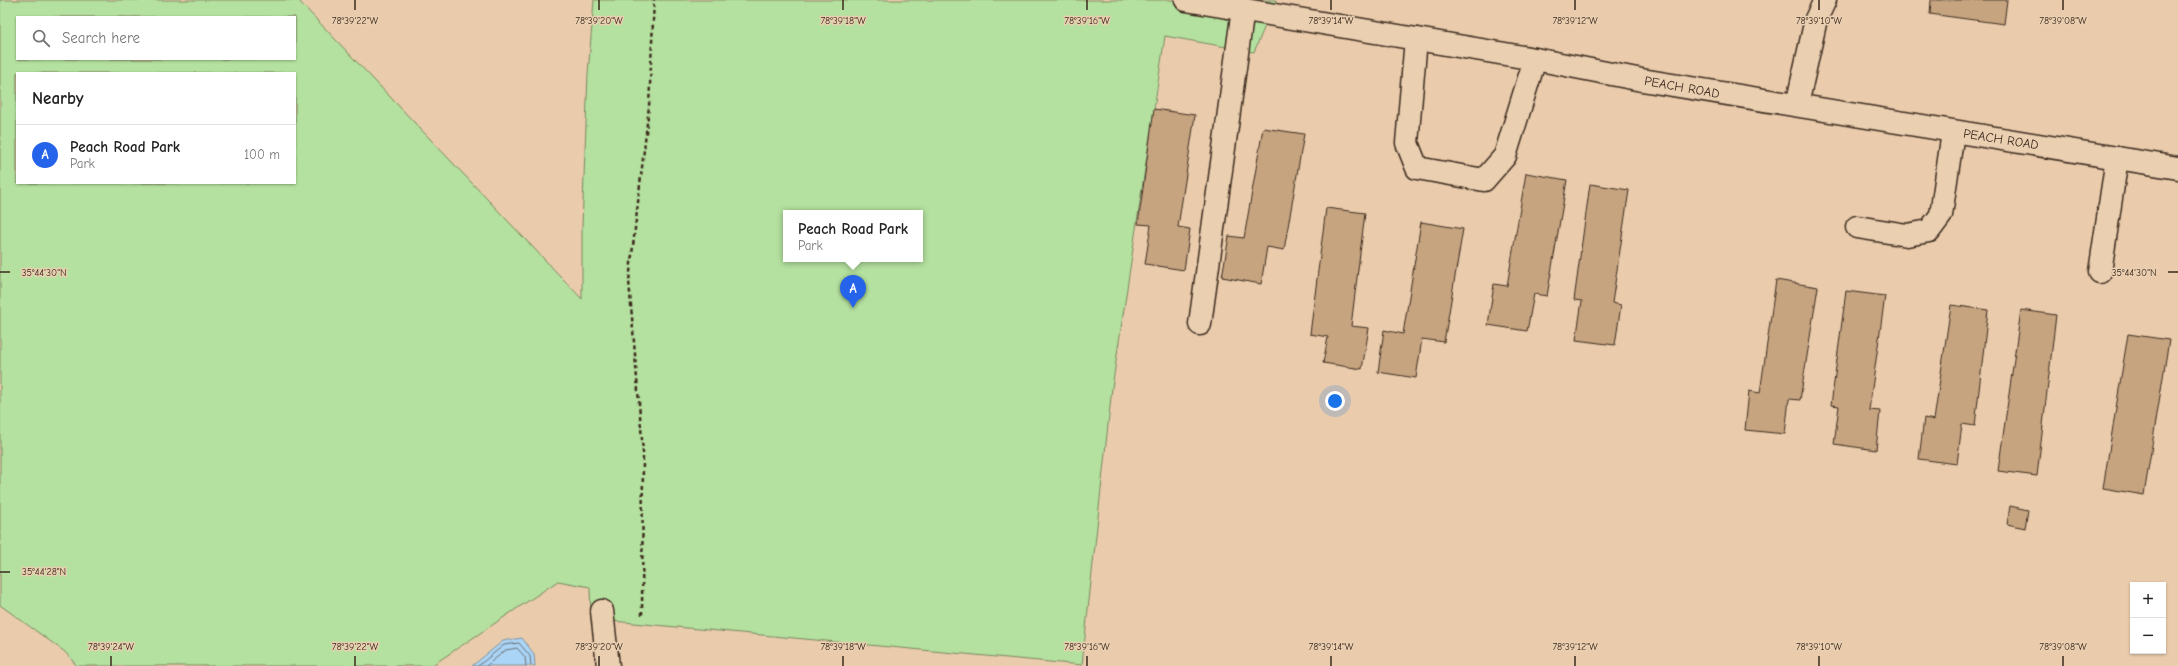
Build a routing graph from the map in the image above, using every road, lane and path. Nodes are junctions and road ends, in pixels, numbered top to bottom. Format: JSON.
{"nodes":[{"id":1,"x":654,"y":0,"type":"edge"},
{"id":2,"x":1186,"y":0,"type":"edge"},
{"id":3,"x":1825,"y":0,"type":"edge"},
{"id":4,"x":1242,"y":9,"type":"junction"},
{"id":5,"x":1416,"y":39,"type":"junction"},
{"id":6,"x":1535,"y":59,"type":"junction"},
{"id":7,"x":1797,"y":105,"type":"junction"},
{"id":8,"x":1953,"y":132,"type":"junction"},
{"id":9,"x":2117,"y":158,"type":"junction"},
{"id":10,"x":2178,"y":168,"type":"edge"},
{"id":11,"x":1857,"y":228,"type":"dead end"},
{"id":12,"x":2100,"y":272,"type":"dead end"},
{"id":13,"x":1200,"y":324,"type":"dead end"},
{"id":14,"x":602,"y":611,"type":"dead end"},
{"id":15,"x":642,"y":616,"type":"dead end"},
{"id":16,"x":608,"y":666,"type":"edge"}],
"edges":[{"from":1,"to":15,"type":"path"},
{"from":2,"to":4,"type":"street","name":"PEACH ROAD"},
{"from":3,"to":7,"type":"street"},
{"from":4,"to":5,"type":"street","name":"PEACH ROAD"},
{"from":4,"to":13,"type":"street"},
{"from":5,"to":6,"type":"street","name":"PEACH ROAD"},
{"from":5,"to":6,"type":"street"},
{"from":6,"to":7,"type":"street","name":"PEACH ROAD"},
{"from":7,"to":8,"type":"street","name":"PEACH ROAD"},
{"from":8,"to":9,"type":"street","name":"PEACH ROAD"},
{"from":8,"to":11,"type":"street"},
{"from":9,"to":10,"type":"street","name":"PEACH ROAD"},
{"from":9,"to":12,"type":"street"},
{"from":14,"to":16,"type":"street"}]}
